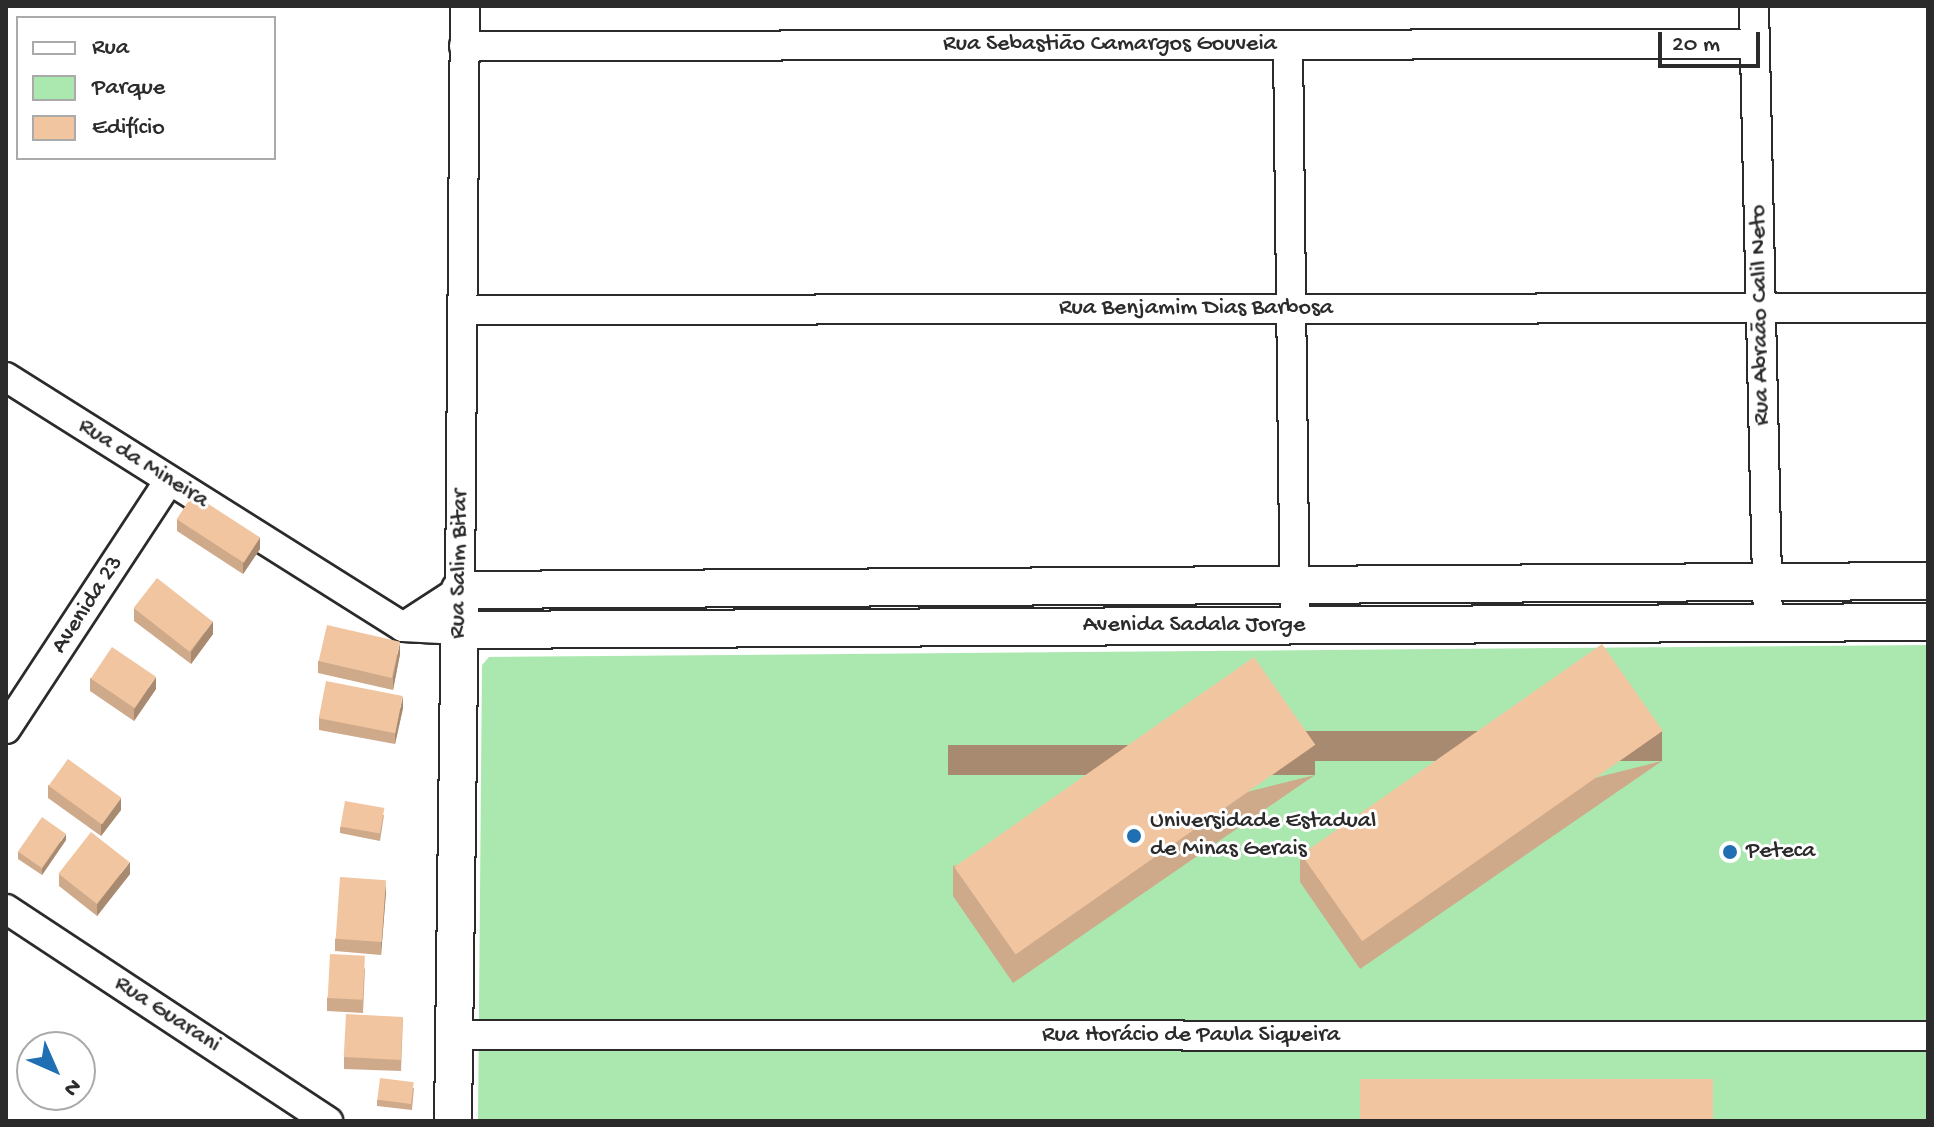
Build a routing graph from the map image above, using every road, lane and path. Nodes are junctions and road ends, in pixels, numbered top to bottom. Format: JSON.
{"nodes":[{"id":1,"x":465,"y":6,"type":"edge"},
{"id":2,"x":1754,"y":6,"type":"edge"},
{"id":3,"x":1755,"y":44,"type":"junction"},
{"id":4,"x":1288,"y":45,"type":"junction"},
{"id":5,"x":464,"y":46,"type":"junction"},
{"id":6,"x":1761,"y":308,"type":"junction"},
{"id":7,"x":1928,"y":308,"type":"edge"},
{"id":8,"x":1291,"y":309,"type":"junction"},
{"id":9,"x":463,"y":310,"type":"junction"},
{"id":10,"x":6,"y":377,"type":"edge"},
{"id":11,"x":169,"y":481,"type":"junction"},
{"id":12,"x":1928,"y":581,"type":"edge"},
{"id":13,"x":1767,"y":582,"type":"junction"},
{"id":14,"x":1295,"y":585,"type":"junction"},
{"id":15,"x":460,"y":590,"type":"junction"},
{"id":16,"x":1928,"y":622,"type":"edge"},
{"id":17,"x":1768,"y":623,"type":"junction"},
{"id":18,"x":1295,"y":625,"type":"junction"},
{"id":19,"x":403,"y":627,"type":"junction"},
{"id":20,"x":459,"y":630,"type":"junction"},
{"id":21,"x":6,"y":729,"type":"edge"},
{"id":22,"x":6,"y":909,"type":"edge"},
{"id":23,"x":454,"y":1035,"type":"junction"},
{"id":24,"x":1928,"y":1036,"type":"edge"},
{"id":25,"x":328,"y":1121,"type":"edge"},
{"id":26,"x":453,"y":1121,"type":"edge"}],
"edges":[{"from":1,"to":5,"type":"street","name":"Rua Salim Bitar"},
{"from":2,"to":3,"type":"street","name":"Rua Abraão Calil Neto"},
{"from":3,"to":4,"type":"street","name":"Rua Sebastião Camargos Gouveia"},
{"from":3,"to":6,"type":"street","name":"Rua Abraão Calil Neto"},
{"from":4,"to":5,"type":"street","name":"Rua Sebastião Camargos Gouveia"},
{"from":4,"to":8,"type":"street"},
{"from":5,"to":9,"type":"street","name":"Rua Salim Bitar"},
{"from":6,"to":7,"type":"street","name":"Rua Benjamim Dias Barbosa"},
{"from":6,"to":8,"type":"street","name":"Rua Benjamim Dias Barbosa"},
{"from":6,"to":13,"type":"street","name":"Rua Abraão Calil Neto"},
{"from":8,"to":9,"type":"street","name":"Rua Benjamim Dias Barbosa"},
{"from":8,"to":14,"type":"street"},
{"from":9,"to":15,"type":"street","name":"Rua Salim Bitar"},
{"from":10,"to":11,"type":"street","name":"Rua da Mineira"},
{"from":11,"to":19,"type":"street","name":"Rua da Mineira"},
{"from":11,"to":21,"type":"street","name":"Avenida 23"},
{"from":12,"to":13,"type":"street","name":"Avenida Sadala Jorge"},
{"from":13,"to":14,"type":"street","name":"Avenida Sadala Jorge"},
{"from":13,"to":17,"type":"street","name":"Rua Abraão Calil Neto"},
{"from":14,"to":15,"type":"street","name":"Avenida Sadala Jorge"},
{"from":14,"to":18,"type":"street"},
{"from":15,"to":19,"type":"street"},
{"from":15,"to":20,"type":"street","name":"Rua Salim Bitar"},
{"from":16,"to":17,"type":"street","name":"Avenida Sadala Jorge"},
{"from":17,"to":18,"type":"street","name":"Avenida Sadala Jorge"},
{"from":18,"to":20,"type":"street","name":"Avenida Sadala Jorge"},
{"from":19,"to":20,"type":"street","name":"Rua da Mineira"},
{"from":20,"to":23,"type":"street","name":"Rua Salim Bitar"},
{"from":22,"to":25,"type":"street","name":"Rua Guarani"},
{"from":23,"to":24,"type":"street","name":"Rua Horácio de Paula Siqueira"},
{"from":23,"to":26,"type":"street","name":"Rua Salim Bitar"}]}
